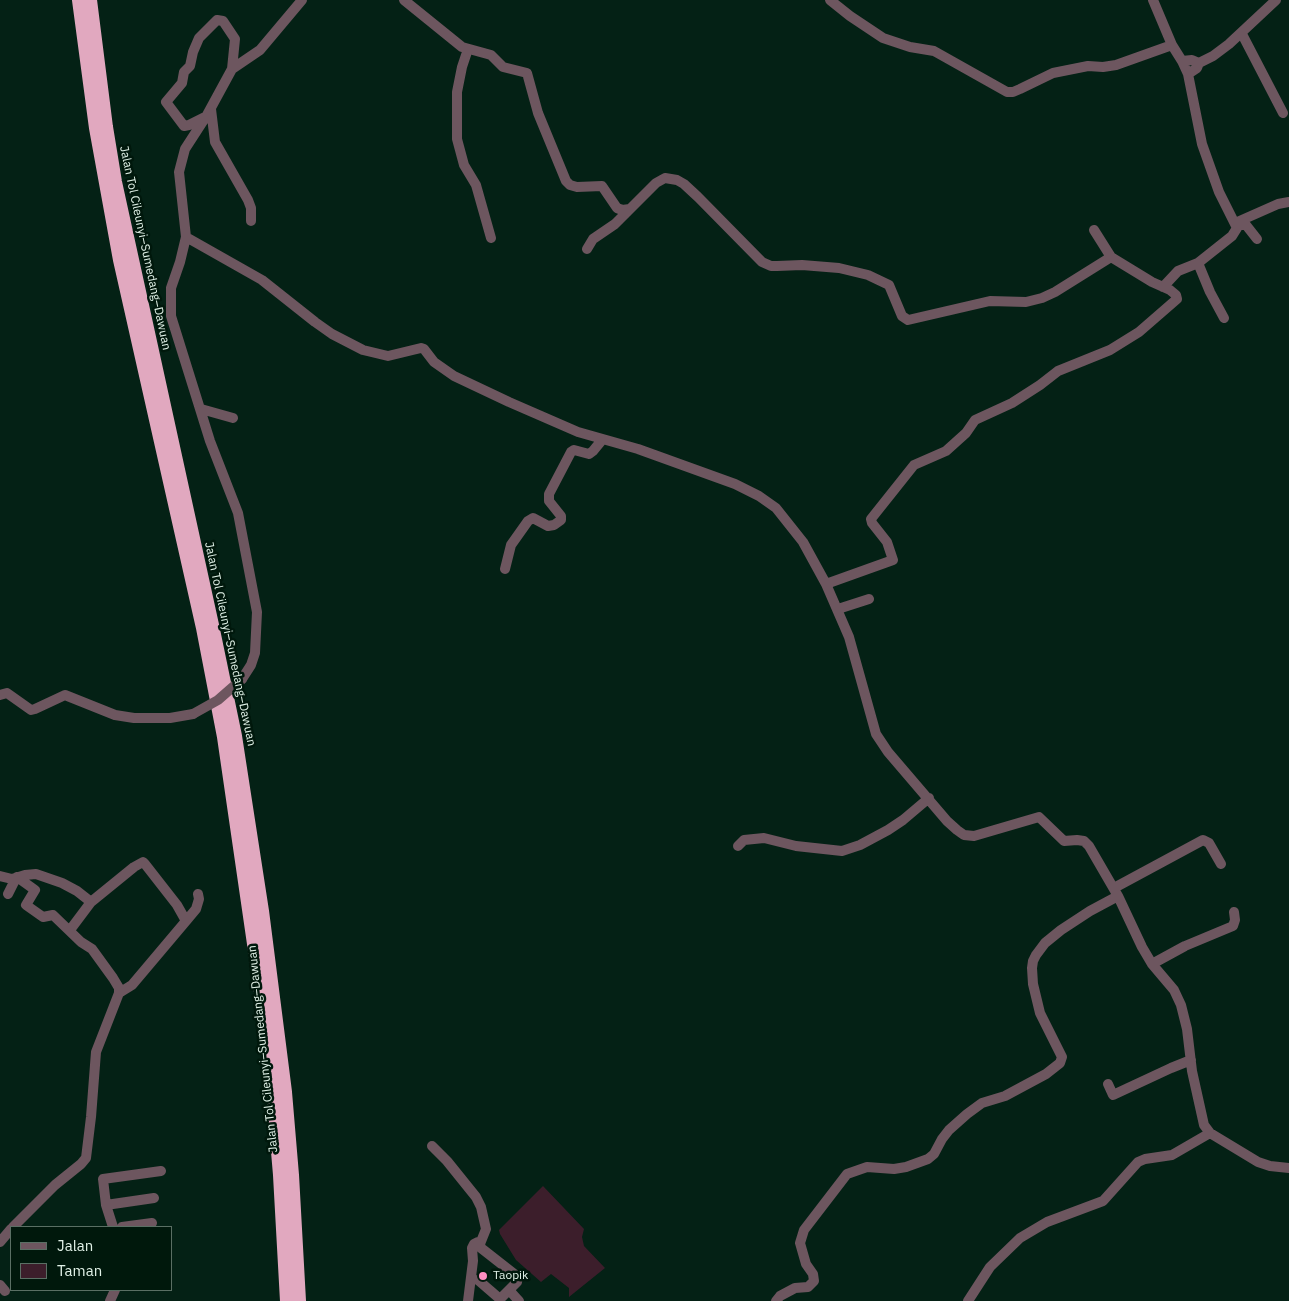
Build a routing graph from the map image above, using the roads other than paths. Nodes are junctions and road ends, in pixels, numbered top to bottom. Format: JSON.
{"nodes":[{"id":1,"x":74,"y":0,"type":"edge"},
{"id":2,"x":79,"y":0,"type":"edge"},
{"id":3,"x":90,"y":0,"type":"edge"},
{"id":4,"x":302,"y":0,"type":"edge"},
{"id":5,"x":404,"y":0,"type":"edge"},
{"id":6,"x":830,"y":0,"type":"edge"},
{"id":7,"x":1153,"y":0,"type":"edge"},
{"id":8,"x":1276,"y":0,"type":"edge"},
{"id":9,"x":1242,"y":34,"type":"junction"},
{"id":10,"x":1172,"y":45,"type":"junction"},
{"id":11,"x":468,"y":49,"type":"junction"},
{"id":12,"x":86,"y":53,"type":"junction"},
{"id":13,"x":1182,"y":61,"type":"junction"},
{"id":14,"x":1199,"y":63,"type":"junction"},
{"id":15,"x":232,"y":69,"type":"junction"},
{"id":16,"x":1188,"y":74,"type":"junction"},
{"id":17,"x":209,"y":112,"type":"junction"},
{"id":18,"x":1283,"y":113,"type":"dead end"},
{"id":19,"x":1289,"y":202,"type":"edge"},
{"id":20,"x":630,"y":209,"type":"junction"},
{"id":21,"x":251,"y":221,"type":"dead end"},
{"id":22,"x":1235,"y":224,"type":"junction"},
{"id":23,"x":1094,"y":230,"type":"dead end"},
{"id":24,"x":186,"y":237,"type":"junction"},
{"id":25,"x":490,"y":238,"type":"dead end"},
{"id":26,"x":1257,"y":239,"type":"dead end"},
{"id":27,"x":587,"y":249,"type":"dead end"},
{"id":28,"x":1111,"y":257,"type":"junction"},
{"id":29,"x":1198,"y":263,"type":"junction"},
{"id":30,"x":1163,"y":287,"type":"junction"},
{"id":31,"x":1224,"y":318,"type":"dead end"},
{"id":32,"x":201,"y":409,"type":"junction"},
{"id":33,"x":233,"y":418,"type":"dead end"},
{"id":34,"x":602,"y":440,"type":"junction"},
{"id":35,"x":505,"y":569,"type":"dead end"},
{"id":36,"x":826,"y":584,"type":"junction"},
{"id":37,"x":869,"y":599,"type":"dead end"},
{"id":38,"x":838,"y":609,"type":"junction"},
{"id":39,"x":0,"y":695,"type":"edge"},
{"id":40,"x":929,"y":798,"type":"junction"},
{"id":41,"x":738,"y":846,"type":"dead end"},
{"id":42,"x":1221,"y":864,"type":"dead end"},
{"id":43,"x":0,"y":876,"type":"edge"},
{"id":44,"x":17,"y":878,"type":"junction"},
{"id":45,"x":1116,"y":892,"type":"junction"},
{"id":46,"x":8,"y":894,"type":"dead end"},
{"id":47,"x":198,"y":894,"type":"dead end"},
{"id":48,"x":91,"y":902,"type":"junction"},
{"id":49,"x":1234,"y":912,"type":"dead end"},
{"id":50,"x":186,"y":921,"type":"junction"},
{"id":51,"x":70,"y":930,"type":"junction"},
{"id":52,"x":1152,"y":964,"type":"junction"},
{"id":53,"x":119,"y":993,"type":"junction"},
{"id":54,"x":1191,"y":1060,"type":"junction"},
{"id":55,"x":1108,"y":1084,"type":"dead end"},
{"id":56,"x":1210,"y":1133,"type":"junction"},
{"id":57,"x":432,"y":1146,"type":"dead end"},
{"id":58,"x":1289,"y":1168,"type":"edge"},
{"id":59,"x":161,"y":1171,"type":"dead end"},
{"id":60,"x":154,"y":1198,"type":"dead end"},
{"id":61,"x":106,"y":1205,"type":"junction"},
{"id":62,"x":152,"y":1223,"type":"dead end"},
{"id":63,"x":14,"y":1226,"type":"edge"},
{"id":64,"x":113,"y":1226,"type":"edge"},
{"id":65,"x":130,"y":1226,"type":"edge"},
{"id":66,"x":10,"y":1230,"type":"edge"},
{"id":67,"x":0,"y":1242,"type":"edge"},
{"id":68,"x":480,"y":1244,"type":"junction"},
{"id":69,"x":478,"y":1280,"type":"dead end"},
{"id":70,"x":509,"y":1290,"type":"junction"},
{"id":71,"x":500,"y":1300,"type":"edge"},
{"id":72,"x":287,"y":1301,"type":"edge"},
{"id":73,"x":299,"y":1301,"type":"edge"},
{"id":74,"x":468,"y":1301,"type":"edge"},
{"id":75,"x":519,"y":1301,"type":"edge"},
{"id":76,"x":776,"y":1301,"type":"edge"},
{"id":77,"x":968,"y":1301,"type":"edge"}],
"edges":[{"from":1,"to":12,"type":"highway"},
{"from":2,"to":12,"type":"highway","name":"Jalan Tol Cileunyi–Sumedang–Dawuan"},
{"from":3,"to":73,"type":"highway","name":"Jalan Tol Cileunyi–Sumedang–Dawuan"},
{"from":4,"to":15,"type":"street"},
{"from":5,"to":11,"type":"street"},
{"from":6,"to":10,"type":"street"},
{"from":7,"to":10,"type":"street"},
{"from":8,"to":9,"type":"street"},
{"from":9,"to":14,"type":"street"},
{"from":9,"to":18,"type":"street"},
{"from":10,"to":13,"type":"street"},
{"from":11,"to":20,"type":"street"},
{"from":11,"to":25,"type":"street"},
{"from":12,"to":72,"type":"highway","name":"Jalan Tol Cileunyi–Sumedang–Dawuan"},
{"from":13,"to":14,"type":"street"},
{"from":13,"to":16,"type":"street"},
{"from":14,"to":16,"type":"street"},
{"from":15,"to":17,"type":"street"},
{"from":15,"to":17,"type":"street"},
{"from":16,"to":22,"type":"street"},
{"from":17,"to":21,"type":"street"},
{"from":17,"to":24,"type":"street"},
{"from":19,"to":22,"type":"street"},
{"from":20,"to":27,"type":"street"},
{"from":20,"to":28,"type":"street"},
{"from":22,"to":26,"type":"street"},
{"from":22,"to":29,"type":"street"},
{"from":23,"to":28,"type":"street"},
{"from":24,"to":32,"type":"street"},
{"from":24,"to":34,"type":"street"},
{"from":28,"to":30,"type":"street"},
{"from":29,"to":30,"type":"street"},
{"from":29,"to":31,"type":"street"},
{"from":30,"to":36,"type":"street"},
{"from":32,"to":33,"type":"street"},
{"from":32,"to":39,"type":"street","bridge":true},
{"from":34,"to":35,"type":"street"},
{"from":34,"to":36,"type":"street"},
{"from":36,"to":38,"type":"street"},
{"from":37,"to":38,"type":"street"},
{"from":38,"to":40,"type":"street"},
{"from":40,"to":41,"type":"street"},
{"from":40,"to":45,"type":"street"},
{"from":42,"to":45,"type":"street"},
{"from":43,"to":44,"type":"street"},
{"from":44,"to":46,"type":"street"},
{"from":44,"to":48,"type":"street"},
{"from":44,"to":51,"type":"street"},
{"from":45,"to":52,"type":"street"},
{"from":45,"to":76,"type":"street"},
{"from":47,"to":50,"type":"street"},
{"from":48,"to":50,"type":"street"},
{"from":48,"to":51,"type":"street"},
{"from":49,"to":52,"type":"street"},
{"from":50,"to":53,"type":"street"},
{"from":51,"to":53,"type":"street"},
{"from":52,"to":54,"type":"street"},
{"from":53,"to":63,"type":"street"},
{"from":54,"to":55,"type":"street"},
{"from":54,"to":56,"type":"street"},
{"from":56,"to":58,"type":"street"},
{"from":56,"to":77,"type":"street"},
{"from":57,"to":68,"type":"street"},
{"from":59,"to":61,"type":"street"},
{"from":60,"to":61,"type":"street"},
{"from":61,"to":64,"type":"street"},
{"from":62,"to":65,"type":"street"},
{"from":66,"to":67,"type":"street"},
{"from":68,"to":70,"type":"street"},
{"from":68,"to":74,"type":"street"},
{"from":69,"to":71,"type":"street"},
{"from":70,"to":71,"type":"street"},
{"from":70,"to":75,"type":"street"}]}
